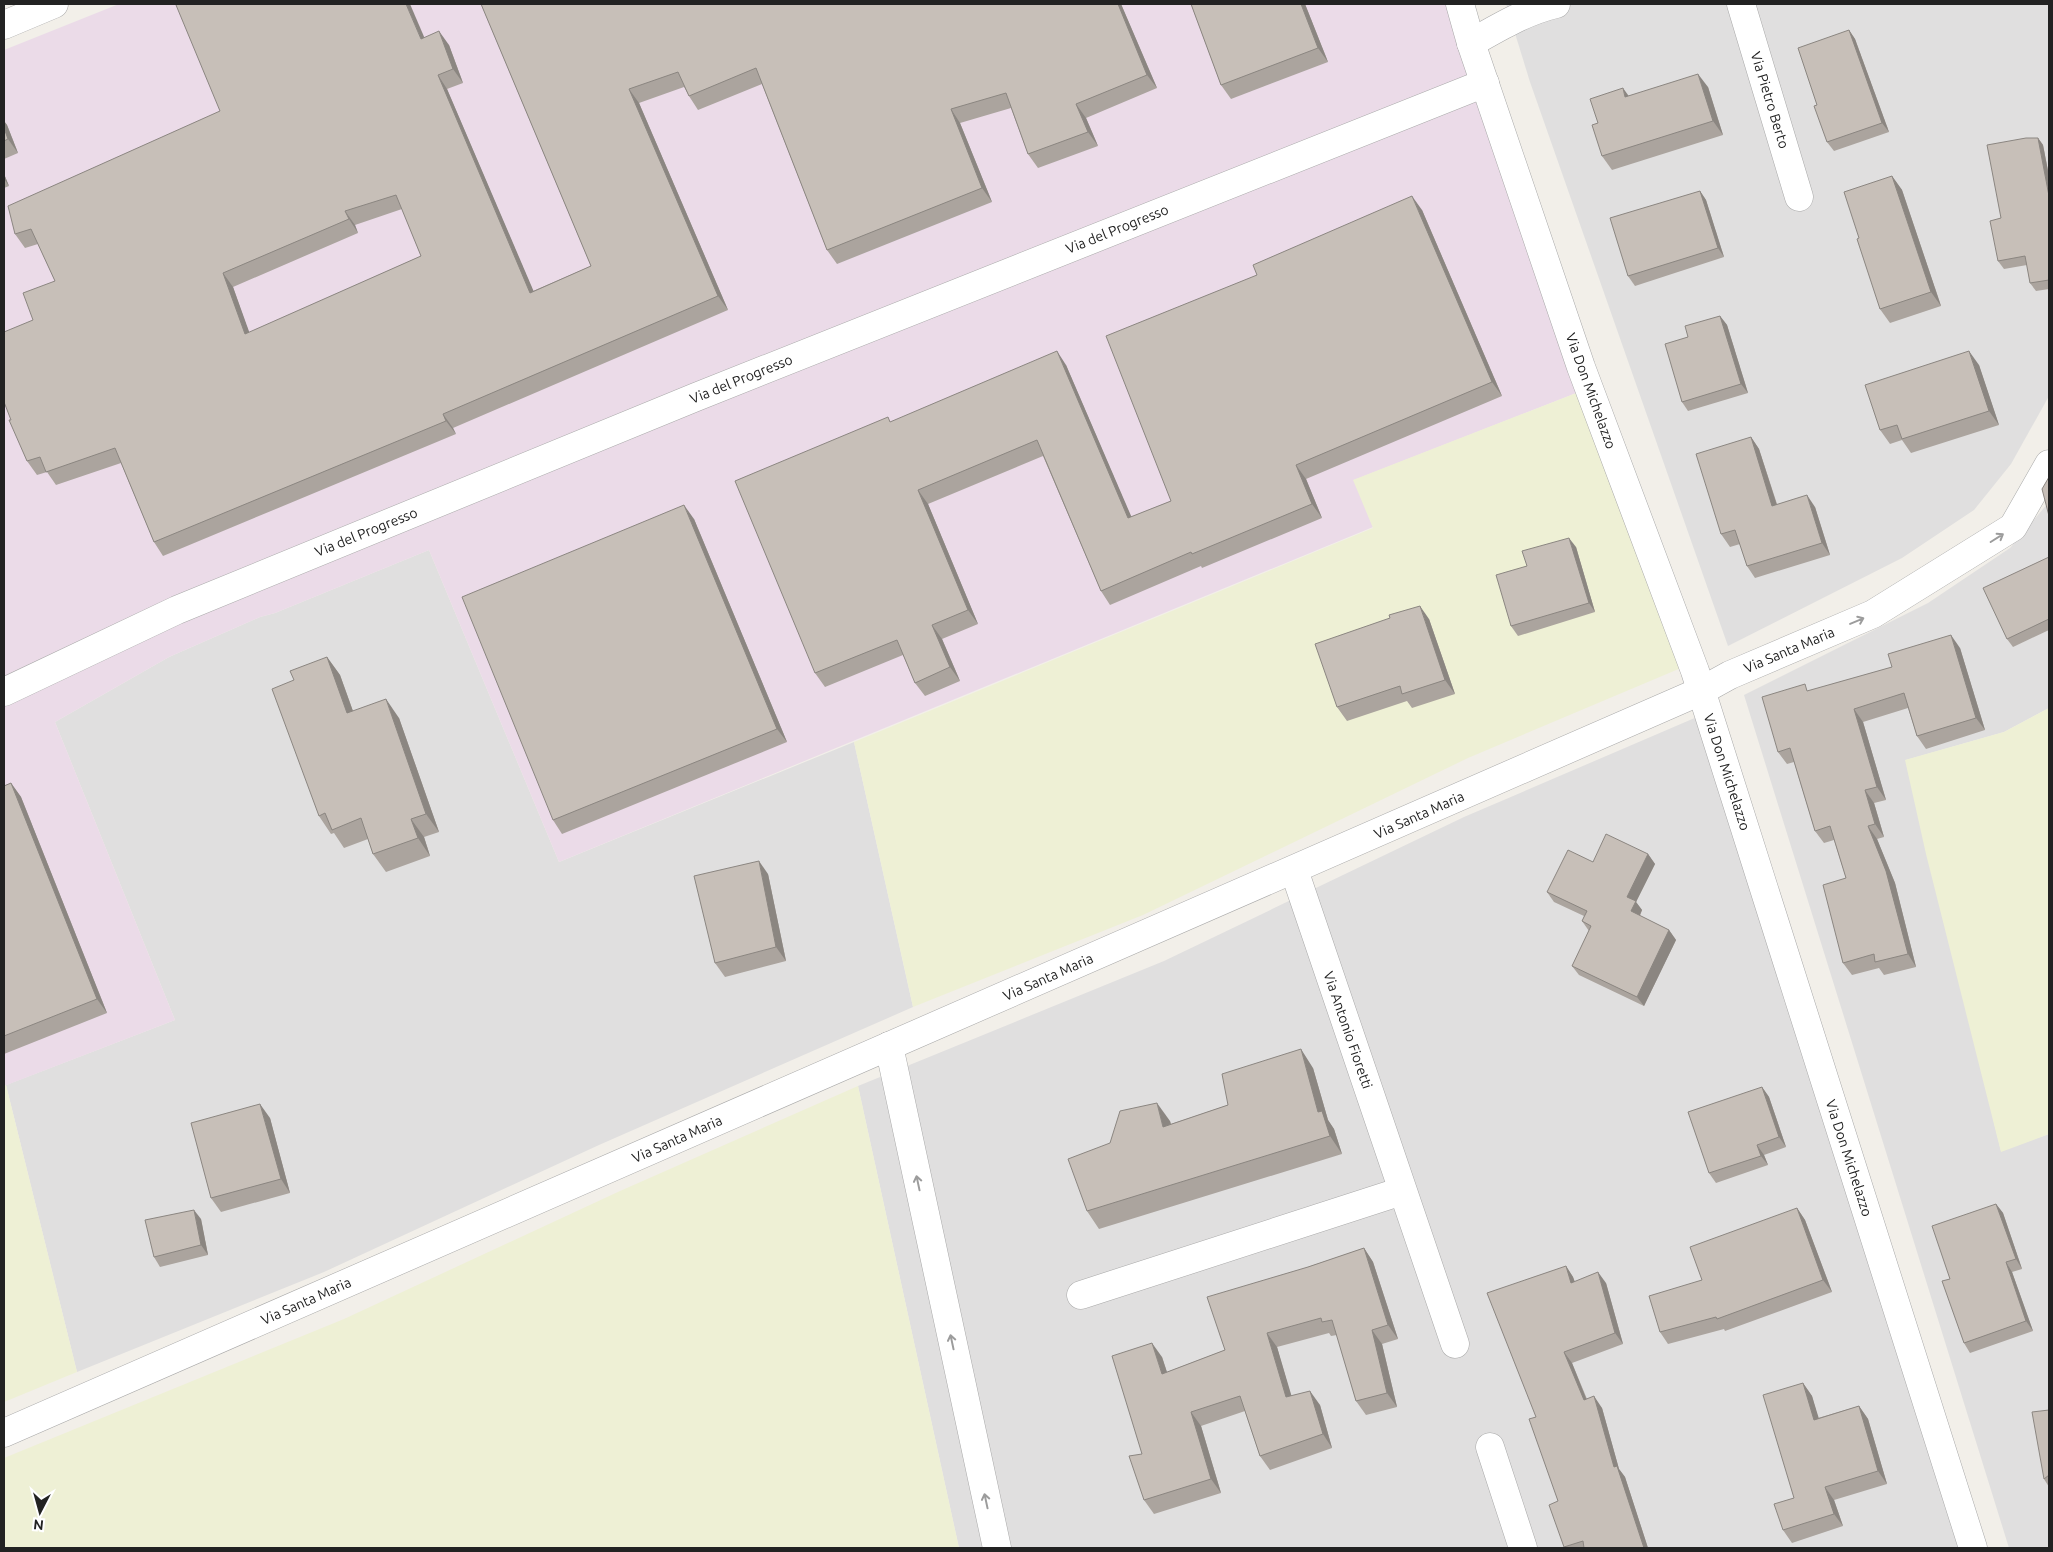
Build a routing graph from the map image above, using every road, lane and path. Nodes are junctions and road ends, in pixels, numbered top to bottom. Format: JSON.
{"nodes":[{"id":1,"x":54,"y":4,"type":"edge"},
{"id":2,"x":1460,"y":4,"type":"edge"},
{"id":3,"x":1556,"y":4,"type":"edge"},
{"id":4,"x":1741,"y":4,"type":"edge"},
{"id":5,"x":4,"y":25,"type":"edge"},
{"id":6,"x":1471,"y":43,"type":"junction"},
{"id":7,"x":1485,"y":83,"type":"junction"},
{"id":8,"x":1799,"y":197,"type":"dead end"},
{"id":9,"x":2049,"y":464,"type":"edge"},
{"id":10,"x":1701,"y":691,"type":"junction"},
{"id":11,"x":4,"y":692,"type":"edge"},
{"id":12,"x":1294,"y":870,"type":"junction"},
{"id":13,"x":889,"y":1046,"type":"junction"},
{"id":14,"x":1402,"y":1191,"type":"junction"},
{"id":15,"x":1081,"y":1295,"type":"dead end"},
{"id":16,"x":1455,"y":1344,"type":"dead end"},
{"id":17,"x":4,"y":1432,"type":"edge"},
{"id":18,"x":1490,"y":1447,"type":"dead end"},
{"id":19,"x":997,"y":1548,"type":"edge"},
{"id":20,"x":1523,"y":1548,"type":"edge"},
{"id":21,"x":1972,"y":1548,"type":"edge"}],
"edges":[{"from":1,"to":5,"type":"street"},
{"from":2,"to":6,"type":"street","name":"Via Don Michelazzo"},
{"from":3,"to":6,"type":"street"},
{"from":4,"to":8,"type":"street","name":"Via Pietro Berto"},
{"from":6,"to":7,"type":"street","name":"Via Don Michelazzo"},
{"from":7,"to":10,"type":"street","name":"Via Don Michelazzo"},
{"from":7,"to":11,"type":"street","name":"Via del Progresso"},
{"from":10,"to":9,"type":"street","name":"Via Santa Maria","one_way":true},
{"from":10,"to":12,"type":"street","name":"Via Santa Maria"},
{"from":10,"to":21,"type":"street","name":"Via Don Michelazzo"},
{"from":12,"to":13,"type":"street","name":"Via Santa Maria"},
{"from":12,"to":14,"type":"street","name":"Via Antonio Fioretti"},
{"from":13,"to":17,"type":"street","name":"Via Santa Maria"},
{"from":19,"to":13,"type":"street","one_way":true},
{"from":14,"to":15,"type":"street"},
{"from":14,"to":16,"type":"street","name":"Via Antonio Fioretti"},
{"from":18,"to":20,"type":"street"}]}
